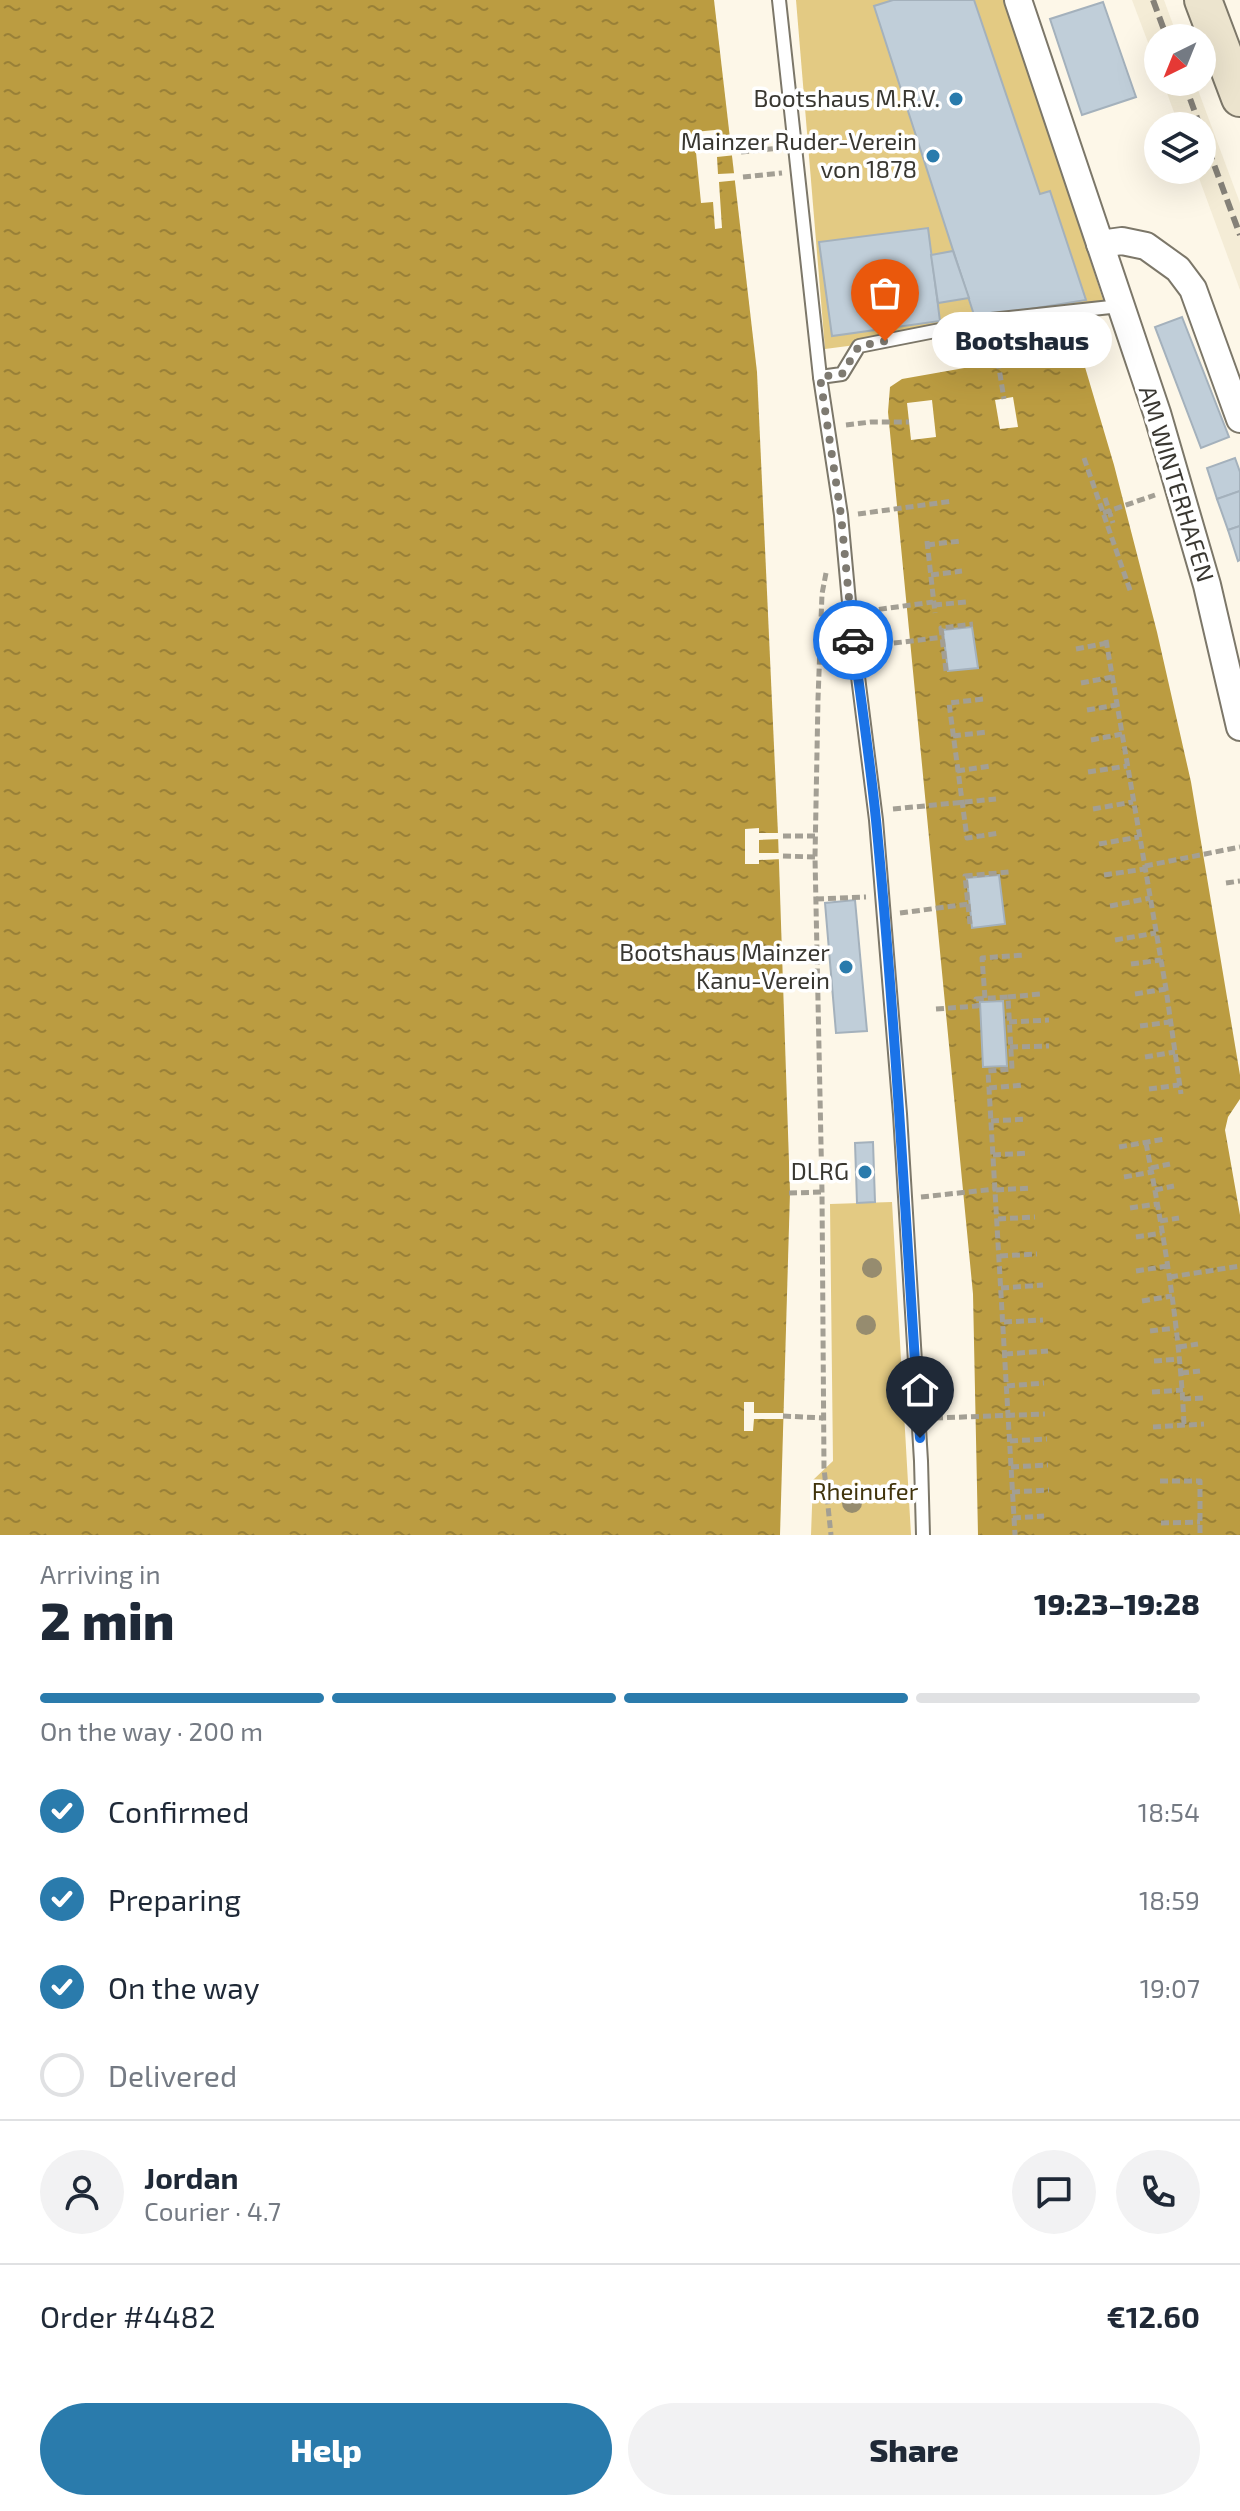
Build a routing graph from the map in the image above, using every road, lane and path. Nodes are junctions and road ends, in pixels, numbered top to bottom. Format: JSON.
{"nodes":[{"id":1,"x":779,"y":0,"type":"edge"},
{"id":2,"x":1018,"y":0,"type":"edge"},
{"id":3,"x":1203,"y":0,"type":"edge"},
{"id":4,"x":1240,"y":98,"type":"edge"},
{"id":5,"x":795,"y":147,"type":"junction"},
{"id":6,"x":741,"y":152,"type":"dead end"},
{"id":7,"x":798,"y":172,"type":"junction"},
{"id":8,"x":743,"y":177,"type":"dead end"},
{"id":9,"x":1100,"y":244,"type":"junction"},
{"id":10,"x":1120,"y":306,"type":"junction"},
{"id":11,"x":991,"y":320,"type":"junction"},
{"id":12,"x":820,"y":377,"type":"junction"},
{"id":13,"x":1004,"y":399,"type":"dead end"},
{"id":14,"x":1240,"y":419,"type":"edge"},
{"id":15,"x":909,"y":422,"type":"dead end"},
{"id":16,"x":851,"y":425,"type":"dead end"},
{"id":17,"x":1084,"y":458,"type":"dead end"},
{"id":18,"x":1105,"y":498,"type":"dead end"},
{"id":19,"x":1141,"y":499,"type":"dead end"},
{"id":20,"x":953,"y":501,"type":"dead end"},
{"id":21,"x":1106,"y":512,"type":"junction"},
{"id":22,"x":863,"y":513,"type":"dead end"},
{"id":23,"x":1113,"y":523,"type":"dead end"},
{"id":24,"x":843,"y":537,"type":"junction"},
{"id":25,"x":960,"y":541,"type":"dead end"},
{"id":26,"x":962,"y":571,"type":"dead end"},
{"id":27,"x":931,"y":575,"type":"junction"},
{"id":28,"x":1131,"y":593,"type":"dead end"},
{"id":29,"x":966,"y":602,"type":"dead end"},
{"id":30,"x":934,"y":607,"type":"junction"},
{"id":31,"x":873,"y":611,"type":"dead end"},
{"id":32,"x":973,"y":624,"type":"dead end"},
{"id":33,"x":943,"y":637,"type":"junction"},
{"id":34,"x":879,"y":645,"type":"dead end"},
{"id":35,"x":1076,"y":649,"type":"dead end"},
{"id":36,"x":946,"y":671,"type":"dead end"},
{"id":37,"x":1112,"y":677,"type":"junction"},
{"id":38,"x":1081,"y":683,"type":"dead end"},
{"id":39,"x":983,"y":699,"type":"dead end"},
{"id":40,"x":1117,"y":705,"type":"junction"},
{"id":41,"x":1087,"y":710,"type":"dead end"},
{"id":42,"x":1240,"y":727,"type":"edge"},
{"id":43,"x":987,"y":732,"type":"dead end"},
{"id":44,"x":1122,"y":734,"type":"junction"},
{"id":45,"x":953,"y":736,"type":"junction"},
{"id":46,"x":1091,"y":740,"type":"dead end"},
{"id":47,"x":991,"y":766,"type":"dead end"},
{"id":48,"x":1127,"y":766,"type":"junction"},
{"id":49,"x":957,"y":771,"type":"junction"},
{"id":50,"x":1088,"y":772,"type":"dead end"},
{"id":51,"x":996,"y":799,"type":"dead end"},
{"id":52,"x":961,"y":802,"type":"junction"},
{"id":53,"x":1133,"y":802,"type":"junction"},
{"id":54,"x":916,"y":806,"type":"dead end"},
{"id":55,"x":1093,"y":809,"type":"dead end"},
{"id":56,"x":1000,"y":833,"type":"dead end"},
{"id":57,"x":783,"y":836,"type":"dead end"},
{"id":58,"x":816,"y":836,"type":"junction"},
{"id":59,"x":1139,"y":837,"type":"junction"},
{"id":60,"x":1099,"y":844,"type":"dead end"},
{"id":61,"x":1240,"y":847,"type":"edge"},
{"id":62,"x":783,"y":856,"type":"dead end"},
{"id":63,"x":815,"y":857,"type":"junction"},
{"id":64,"x":1145,"y":867,"type":"junction"},
{"id":65,"x":1009,"y":872,"type":"dead end"},
{"id":66,"x":1104,"y":875,"type":"dead end"},
{"id":67,"x":1240,"y":881,"type":"edge"},
{"id":68,"x":1226,"y":883,"type":"dead end"},
{"id":69,"x":882,"y":897,"type":"junction"},
{"id":70,"x":1150,"y":898,"type":"junction"},
{"id":71,"x":816,"y":899,"type":"junction"},
{"id":72,"x":969,"y":904,"type":"junction"},
{"id":73,"x":1110,"y":906,"type":"dead end"},
{"id":74,"x":884,"y":915,"type":"junction"},
{"id":75,"x":970,"y":924,"type":"dead end"},
{"id":76,"x":1156,"y":933,"type":"junction"},
{"id":77,"x":1115,"y":940,"type":"dead end"},
{"id":78,"x":1024,"y":955,"type":"dead end"},
{"id":79,"x":1161,"y":960,"type":"junction"},
{"id":80,"x":1131,"y":964,"type":"dead end"},
{"id":81,"x":1166,"y":989,"type":"junction"},
{"id":82,"x":1041,"y":994,"type":"dead end"},
{"id":83,"x":1135,"y":994,"type":"dead end"},
{"id":84,"x":1008,"y":997,"type":"junction"},
{"id":85,"x":985,"y":998,"type":"junction"},
{"id":86,"x":936,"y":1009,"type":"dead end"},
{"id":87,"x":1049,"y":1020,"type":"dead end"},
{"id":88,"x":1009,"y":1022,"type":"junction"},
{"id":89,"x":1170,"y":1022,"type":"junction"},
{"id":90,"x":1140,"y":1026,"type":"dead end"},
{"id":91,"x":1049,"y":1046,"type":"dead end"},
{"id":92,"x":1010,"y":1047,"type":"junction"},
{"id":93,"x":1175,"y":1052,"type":"junction"},
{"id":94,"x":1145,"y":1057,"type":"dead end"},
{"id":95,"x":1023,"y":1085,"type":"dead end"},
{"id":96,"x":1179,"y":1085,"type":"junction"},
{"id":97,"x":989,"y":1088,"type":"junction"},
{"id":98,"x":1149,"y":1089,"type":"dead end"},
{"id":99,"x":1181,"y":1094,"type":"dead end"},
{"id":100,"x":1027,"y":1119,"type":"dead end"},
{"id":101,"x":991,"y":1121,"type":"junction"},
{"id":102,"x":1165,"y":1139,"type":"dead end"},
{"id":103,"x":1146,"y":1143,"type":"junction"},
{"id":104,"x":1119,"y":1147,"type":"dead end"},
{"id":105,"x":1029,"y":1153,"type":"dead end"},
{"id":106,"x":993,"y":1155,"type":"junction"},
{"id":107,"x":1170,"y":1164,"type":"dead end"},
{"id":108,"x":1151,"y":1170,"type":"junction"},
{"id":109,"x":1124,"y":1177,"type":"dead end"},
{"id":110,"x":1174,"y":1186,"type":"dead end"},
{"id":111,"x":1031,"y":1188,"type":"dead end"},
{"id":112,"x":996,"y":1190,"type":"junction"},
{"id":113,"x":1155,"y":1190,"type":"junction"},
{"id":114,"x":822,"y":1192,"type":"junction"},
{"id":115,"x":789,"y":1193,"type":"dead end"},
{"id":116,"x":945,"y":1195,"type":"dead end"},
{"id":117,"x":1157,"y":1204,"type":"junction"},
{"id":118,"x":1130,"y":1208,"type":"dead end"},
{"id":119,"x":1035,"y":1217,"type":"dead end"},
{"id":120,"x":1179,"y":1218,"type":"dead end"},
{"id":121,"x":998,"y":1219,"type":"junction"},
{"id":122,"x":1160,"y":1221,"type":"junction"},
{"id":123,"x":1162,"y":1233,"type":"junction"},
{"id":124,"x":1136,"y":1237,"type":"dead end"},
{"id":125,"x":1037,"y":1254,"type":"dead end"},
{"id":126,"x":1000,"y":1256,"type":"junction"},
{"id":127,"x":1168,"y":1266,"type":"junction"},
{"id":128,"x":1240,"y":1266,"type":"edge"},
{"id":129,"x":1136,"y":1271,"type":"dead end"},
{"id":130,"x":1170,"y":1277,"type":"junction"},
{"id":131,"x":1043,"y":1285,"type":"dead end"},
{"id":132,"x":1001,"y":1288,"type":"junction"},
{"id":133,"x":1172,"y":1296,"type":"junction"},
{"id":134,"x":1142,"y":1301,"type":"dead end"},
{"id":135,"x":1043,"y":1320,"type":"dead end"},
{"id":136,"x":1004,"y":1322,"type":"junction"},
{"id":137,"x":1176,"y":1328,"type":"junction"},
{"id":138,"x":1150,"y":1331,"type":"dead end"},
{"id":139,"x":1198,"y":1344,"type":"dead end"},
{"id":140,"x":1179,"y":1347,"type":"junction"},
{"id":141,"x":1048,"y":1351,"type":"dead end"},
{"id":142,"x":1005,"y":1354,"type":"junction"},
{"id":143,"x":1180,"y":1359,"type":"junction"},
{"id":144,"x":1154,"y":1361,"type":"dead end"},
{"id":145,"x":1200,"y":1371,"type":"dead end"},
{"id":146,"x":1181,"y":1373,"type":"junction"},
{"id":147,"x":1044,"y":1383,"type":"dead end"},
{"id":148,"x":1007,"y":1386,"type":"junction"},
{"id":149,"x":1183,"y":1390,"type":"junction"},
{"id":150,"x":1152,"y":1392,"type":"dead end"},
{"id":151,"x":1203,"y":1398,"type":"dead end"},
{"id":152,"x":1183,"y":1399,"type":"junction"},
{"id":153,"x":1045,"y":1414,"type":"dead end"},
{"id":154,"x":1009,"y":1415,"type":"junction"},
{"id":155,"x":783,"y":1416,"type":"dead end"},
{"id":156,"x":823,"y":1418,"type":"junction"},
{"id":157,"x":940,"y":1419,"type":"dead end"},
{"id":158,"x":1204,"y":1424,"type":"dead end"},
{"id":159,"x":1184,"y":1425,"type":"junction"},
{"id":160,"x":1153,"y":1427,"type":"dead end"},
{"id":161,"x":1047,"y":1439,"type":"dead end"},
{"id":162,"x":1010,"y":1441,"type":"junction"},
{"id":163,"x":1048,"y":1465,"type":"dead end"},
{"id":164,"x":1011,"y":1467,"type":"junction"},
{"id":165,"x":1160,"y":1481,"type":"dead end"},
{"id":166,"x":1049,"y":1490,"type":"dead end"},
{"id":167,"x":1012,"y":1492,"type":"junction"},
{"id":168,"x":1044,"y":1516,"type":"dead end"},
{"id":169,"x":1013,"y":1518,"type":"junction"},
{"id":170,"x":1200,"y":1522,"type":"junction"},
{"id":171,"x":1161,"y":1523,"type":"dead end"},
{"id":172,"x":831,"y":1535,"type":"edge"},
{"id":173,"x":923,"y":1535,"type":"edge"},
{"id":174,"x":1015,"y":1535,"type":"edge"},
{"id":175,"x":1200,"y":1535,"type":"edge"}],
"edges":[{"from":1,"to":5,"type":"lane"},
{"from":2,"to":9,"type":"street","name":"AM WINTERHAFEN"},
{"from":3,"to":4,"type":"main road"},
{"from":5,"to":6,"type":"path"},
{"from":5,"to":7,"type":"lane"},
{"from":7,"to":8,"type":"path"},
{"from":7,"to":12,"type":"lane"},
{"from":9,"to":10,"type":"street","name":"AM WINTERHAFEN"},
{"from":9,"to":14,"type":"street"},
{"from":10,"to":11,"type":"lane"},
{"from":10,"to":42,"type":"street","name":"AM WINTERHAFEN"},
{"from":11,"to":12,"type":"lane"},
{"from":11,"to":13,"type":"path"},
{"from":12,"to":24,"type":"lane"},
{"from":15,"to":16,"type":"path"},
{"from":17,"to":21,"type":"path"},
{"from":18,"to":21,"type":"path"},
{"from":19,"to":21,"type":"path"},
{"from":20,"to":22,"type":"path"},
{"from":21,"to":23,"type":"path"},
{"from":21,"to":28,"type":"path"},
{"from":24,"to":58,"type":"path"},
{"from":24,"to":69,"type":"lane"},
{"from":25,"to":27,"type":"path"},
{"from":26,"to":27,"type":"path"},
{"from":27,"to":30,"type":"path"},
{"from":29,"to":30,"type":"path"},
{"from":30,"to":31,"type":"path"},
{"from":32,"to":33,"type":"path"},
{"from":33,"to":34,"type":"path"},
{"from":33,"to":36,"type":"path"},
{"from":35,"to":37,"type":"path"},
{"from":37,"to":38,"type":"path"},
{"from":37,"to":40,"type":"path"},
{"from":39,"to":45,"type":"path"},
{"from":40,"to":41,"type":"path"},
{"from":40,"to":44,"type":"path"},
{"from":43,"to":45,"type":"path"},
{"from":44,"to":46,"type":"path"},
{"from":44,"to":48,"type":"path"},
{"from":45,"to":49,"type":"path"},
{"from":47,"to":49,"type":"path"},
{"from":48,"to":50,"type":"path"},
{"from":48,"to":53,"type":"path"},
{"from":49,"to":52,"type":"path"},
{"from":51,"to":52,"type":"path"},
{"from":52,"to":54,"type":"path"},
{"from":52,"to":56,"type":"path"},
{"from":53,"to":55,"type":"path"},
{"from":53,"to":59,"type":"path"},
{"from":57,"to":58,"type":"path"},
{"from":58,"to":63,"type":"path"},
{"from":59,"to":60,"type":"path"},
{"from":59,"to":64,"type":"path"},
{"from":61,"to":64,"type":"path"},
{"from":62,"to":63,"type":"path"},
{"from":63,"to":71,"type":"path"},
{"from":64,"to":66,"type":"path"},
{"from":64,"to":70,"type":"path"},
{"from":65,"to":72,"type":"path"},
{"from":67,"to":68,"type":"path"},
{"from":69,"to":71,"type":"path"},
{"from":69,"to":74,"type":"lane"},
{"from":70,"to":73,"type":"path"},
{"from":70,"to":76,"type":"path"},
{"from":71,"to":114,"type":"path"},
{"from":72,"to":74,"type":"path"},
{"from":72,"to":75,"type":"path"},
{"from":74,"to":173,"type":"lane"},
{"from":76,"to":77,"type":"path"},
{"from":76,"to":79,"type":"path"},
{"from":78,"to":85,"type":"path"},
{"from":79,"to":80,"type":"path"},
{"from":79,"to":81,"type":"path"},
{"from":81,"to":83,"type":"path"},
{"from":81,"to":89,"type":"path"},
{"from":82,"to":84,"type":"path"},
{"from":84,"to":85,"type":"path"},
{"from":84,"to":88,"type":"path"},
{"from":85,"to":86,"type":"path"},
{"from":87,"to":88,"type":"path"},
{"from":88,"to":92,"type":"path"},
{"from":89,"to":90,"type":"path"},
{"from":89,"to":93,"type":"path"},
{"from":91,"to":92,"type":"path"},
{"from":92,"to":97,"type":"path"},
{"from":93,"to":94,"type":"path"},
{"from":93,"to":96,"type":"path"},
{"from":95,"to":97,"type":"path"},
{"from":96,"to":98,"type":"path"},
{"from":96,"to":99,"type":"path"},
{"from":97,"to":101,"type":"path"},
{"from":100,"to":101,"type":"path"},
{"from":101,"to":106,"type":"path"},
{"from":102,"to":103,"type":"path"},
{"from":103,"to":104,"type":"path"},
{"from":103,"to":108,"type":"path"},
{"from":105,"to":106,"type":"path"},
{"from":106,"to":112,"type":"path"},
{"from":107,"to":108,"type":"path"},
{"from":108,"to":109,"type":"path"},
{"from":108,"to":113,"type":"path"},
{"from":110,"to":113,"type":"path"},
{"from":111,"to":112,"type":"path"},
{"from":112,"to":116,"type":"path"},
{"from":112,"to":121,"type":"path"},
{"from":113,"to":117,"type":"path"},
{"from":114,"to":115,"type":"path"},
{"from":114,"to":156,"type":"path"},
{"from":117,"to":118,"type":"path"},
{"from":117,"to":122,"type":"path"},
{"from":119,"to":121,"type":"path"},
{"from":120,"to":122,"type":"path"},
{"from":121,"to":126,"type":"path"},
{"from":122,"to":123,"type":"path"},
{"from":123,"to":124,"type":"path"},
{"from":123,"to":127,"type":"path"},
{"from":125,"to":126,"type":"path"},
{"from":126,"to":132,"type":"path"},
{"from":127,"to":129,"type":"path"},
{"from":127,"to":130,"type":"path"},
{"from":128,"to":130,"type":"path"},
{"from":130,"to":133,"type":"path"},
{"from":131,"to":132,"type":"path"},
{"from":132,"to":136,"type":"path"},
{"from":133,"to":134,"type":"path"},
{"from":133,"to":137,"type":"path"},
{"from":135,"to":136,"type":"path"},
{"from":136,"to":142,"type":"path"},
{"from":137,"to":138,"type":"path"},
{"from":137,"to":140,"type":"path"},
{"from":139,"to":140,"type":"path"},
{"from":140,"to":143,"type":"path"},
{"from":141,"to":142,"type":"path"},
{"from":142,"to":148,"type":"path"},
{"from":143,"to":144,"type":"path"},
{"from":143,"to":146,"type":"path"},
{"from":145,"to":146,"type":"path"},
{"from":146,"to":149,"type":"path"},
{"from":147,"to":148,"type":"path"},
{"from":148,"to":154,"type":"path"},
{"from":149,"to":150,"type":"path"},
{"from":149,"to":152,"type":"path"},
{"from":151,"to":152,"type":"path"},
{"from":152,"to":159,"type":"path"},
{"from":153,"to":154,"type":"path"},
{"from":154,"to":157,"type":"path"},
{"from":154,"to":162,"type":"path"},
{"from":155,"to":156,"type":"path"},
{"from":156,"to":172,"type":"path"},
{"from":158,"to":159,"type":"path"},
{"from":159,"to":160,"type":"path"},
{"from":161,"to":162,"type":"path"},
{"from":162,"to":164,"type":"path"},
{"from":163,"to":164,"type":"path"},
{"from":164,"to":167,"type":"path"},
{"from":165,"to":170,"type":"path"},
{"from":166,"to":167,"type":"path"},
{"from":167,"to":169,"type":"path"},
{"from":168,"to":169,"type":"path"},
{"from":169,"to":174,"type":"path"},
{"from":170,"to":171,"type":"path"},
{"from":170,"to":175,"type":"path"}]}
